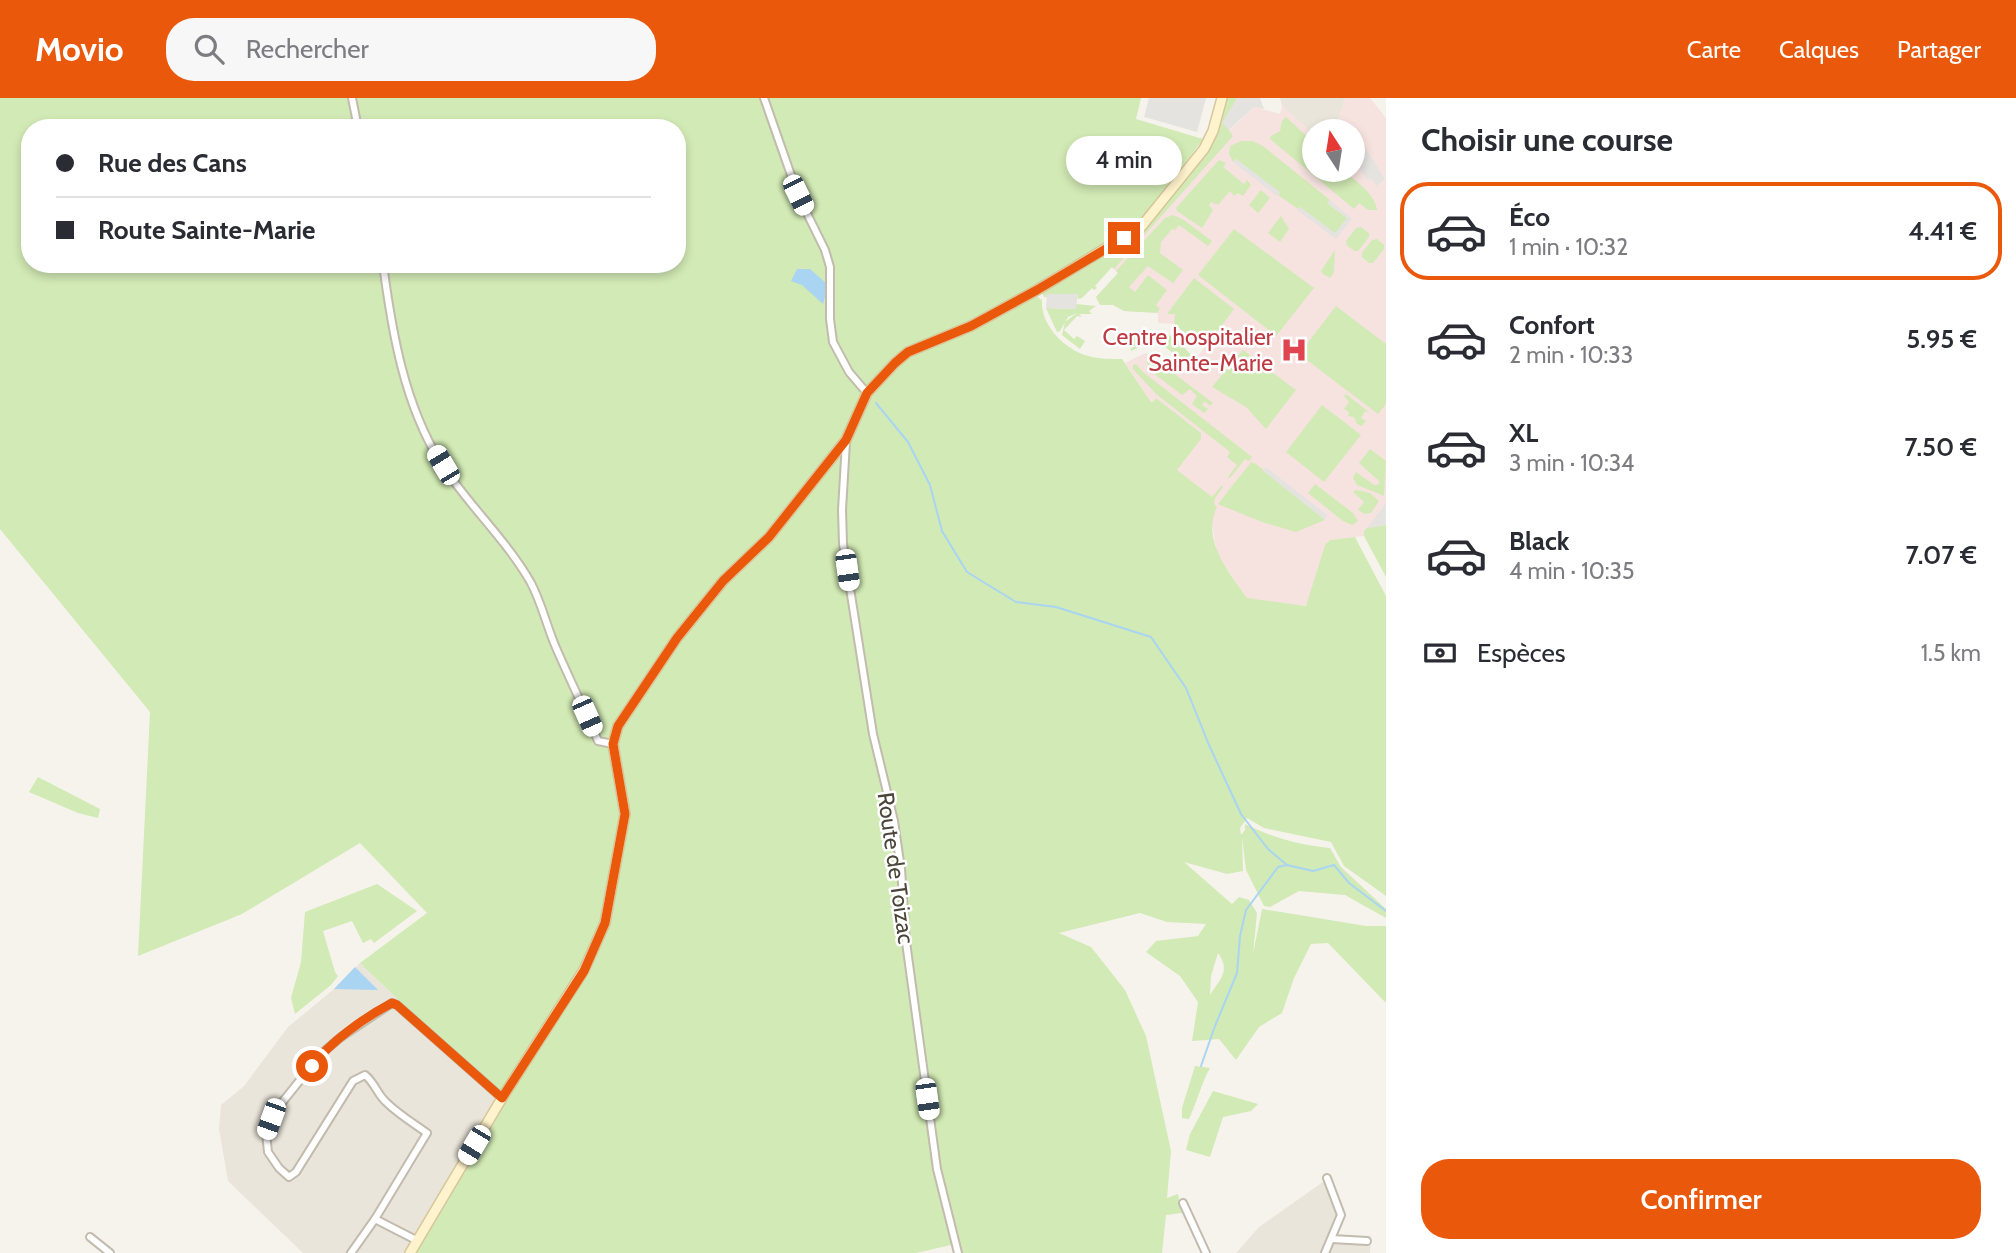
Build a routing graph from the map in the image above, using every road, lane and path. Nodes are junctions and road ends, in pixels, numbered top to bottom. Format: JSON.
{"nodes":[{"id":1,"x":352,"y":98,"type":"edge"},
{"id":2,"x":764,"y":98,"type":"edge"},
{"id":3,"x":1222,"y":98,"type":"edge"},
{"id":4,"x":356,"y":119,"type":"edge"},
{"id":5,"x":384,"y":273,"type":"edge"},
{"id":6,"x":867,"y":393,"type":"junction"},
{"id":7,"x":846,"y":440,"type":"junction"},
{"id":8,"x":613,"y":744,"type":"junction"},
{"id":9,"x":502,"y":1098,"type":"junction"},
{"id":10,"x":1327,"y":1178,"type":"dead end"},
{"id":11,"x":1183,"y":1203,"type":"dead end"},
{"id":12,"x":376,"y":1219,"type":"junction"},
{"id":13,"x":90,"y":1237,"type":"dead end"},
{"id":14,"x":1332,"y":1239,"type":"junction"},
{"id":15,"x":416,"y":1240,"type":"junction"},
{"id":16,"x":1367,"y":1241,"type":"dead end"},
{"id":17,"x":110,"y":1253,"type":"edge"},
{"id":18,"x":351,"y":1253,"type":"edge"},
{"id":19,"x":410,"y":1253,"type":"edge"},
{"id":20,"x":958,"y":1253,"type":"edge"},
{"id":21,"x":1206,"y":1253,"type":"edge"},
{"id":22,"x":1325,"y":1253,"type":"edge"}],
"edges":[{"from":1,"to":4,"type":"street"},
{"from":2,"to":6,"type":"street"},
{"from":3,"to":6,"type":"street"},
{"from":5,"to":8,"type":"street"},
{"from":6,"to":7,"type":"street"},
{"from":7,"to":8,"type":"street"},
{"from":7,"to":20,"type":"street","name":"Route de Toizac"},
{"from":8,"to":9,"type":"street"},
{"from":9,"to":12,"type":"street"},
{"from":9,"to":15,"type":"street"},
{"from":10,"to":14,"type":"street"},
{"from":11,"to":21,"type":"street"},
{"from":12,"to":15,"type":"street"},
{"from":12,"to":18,"type":"street"},
{"from":13,"to":17,"type":"street"},
{"from":14,"to":16,"type":"street"},
{"from":14,"to":22,"type":"street"},
{"from":15,"to":19,"type":"street"}]}
